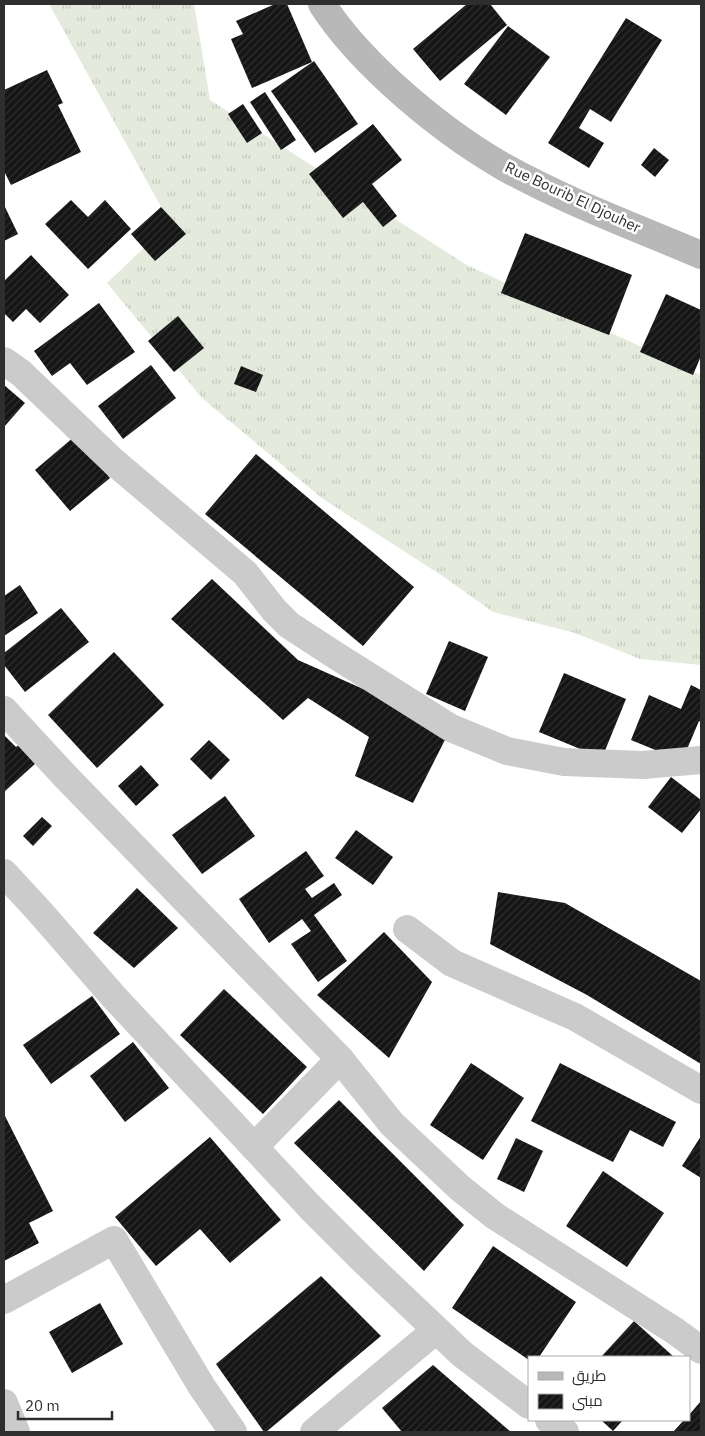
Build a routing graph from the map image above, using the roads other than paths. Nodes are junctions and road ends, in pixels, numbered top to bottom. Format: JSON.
{"nodes":[{"id":1,"x":322,"y":4,"type":"edge"},
{"id":2,"x":701,"y":255,"type":"edge"},
{"id":3,"x":4,"y":361,"type":"edge"},
{"id":4,"x":4,"y":710,"type":"edge"},
{"id":5,"x":701,"y":760,"type":"edge"},
{"id":6,"x":4,"y":873,"type":"edge"},
{"id":7,"x":408,"y":929,"type":"dead end"},
{"id":8,"x":340,"y":1059,"type":"junction"},
{"id":9,"x":701,"y":1090,"type":"edge"},
{"id":10,"x":254,"y":1147,"type":"junction"},
{"id":11,"x":4,"y":1300,"type":"edge"},
{"id":12,"x":436,"y":1330,"type":"junction"},
{"id":13,"x":701,"y":1350,"type":"edge"},
{"id":14,"x":4,"y":1403,"type":"edge"},
{"id":15,"x":528,"y":1404,"type":"edge"},
{"id":16,"x":550,"y":1421,"type":"edge"},
{"id":17,"x":16,"y":1432,"type":"edge"},
{"id":18,"x":233,"y":1432,"type":"edge"},
{"id":19,"x":314,"y":1432,"type":"edge"},
{"id":20,"x":565,"y":1432,"type":"edge"}],
"edges":[{"from":1,"to":2,"type":"main road","name":"Rue Bourib El Djouher"},
{"from":3,"to":5,"type":"street"},
{"from":4,"to":8,"type":"street"},
{"from":6,"to":10,"type":"street"},
{"from":7,"to":9,"type":"street"},
{"from":8,"to":10,"type":"street"},
{"from":8,"to":13,"type":"street"},
{"from":10,"to":12,"type":"street"},
{"from":11,"to":18,"type":"street"},
{"from":12,"to":15,"type":"street"},
{"from":12,"to":19,"type":"street"},
{"from":14,"to":17,"type":"street"},
{"from":16,"to":20,"type":"street"}]}
